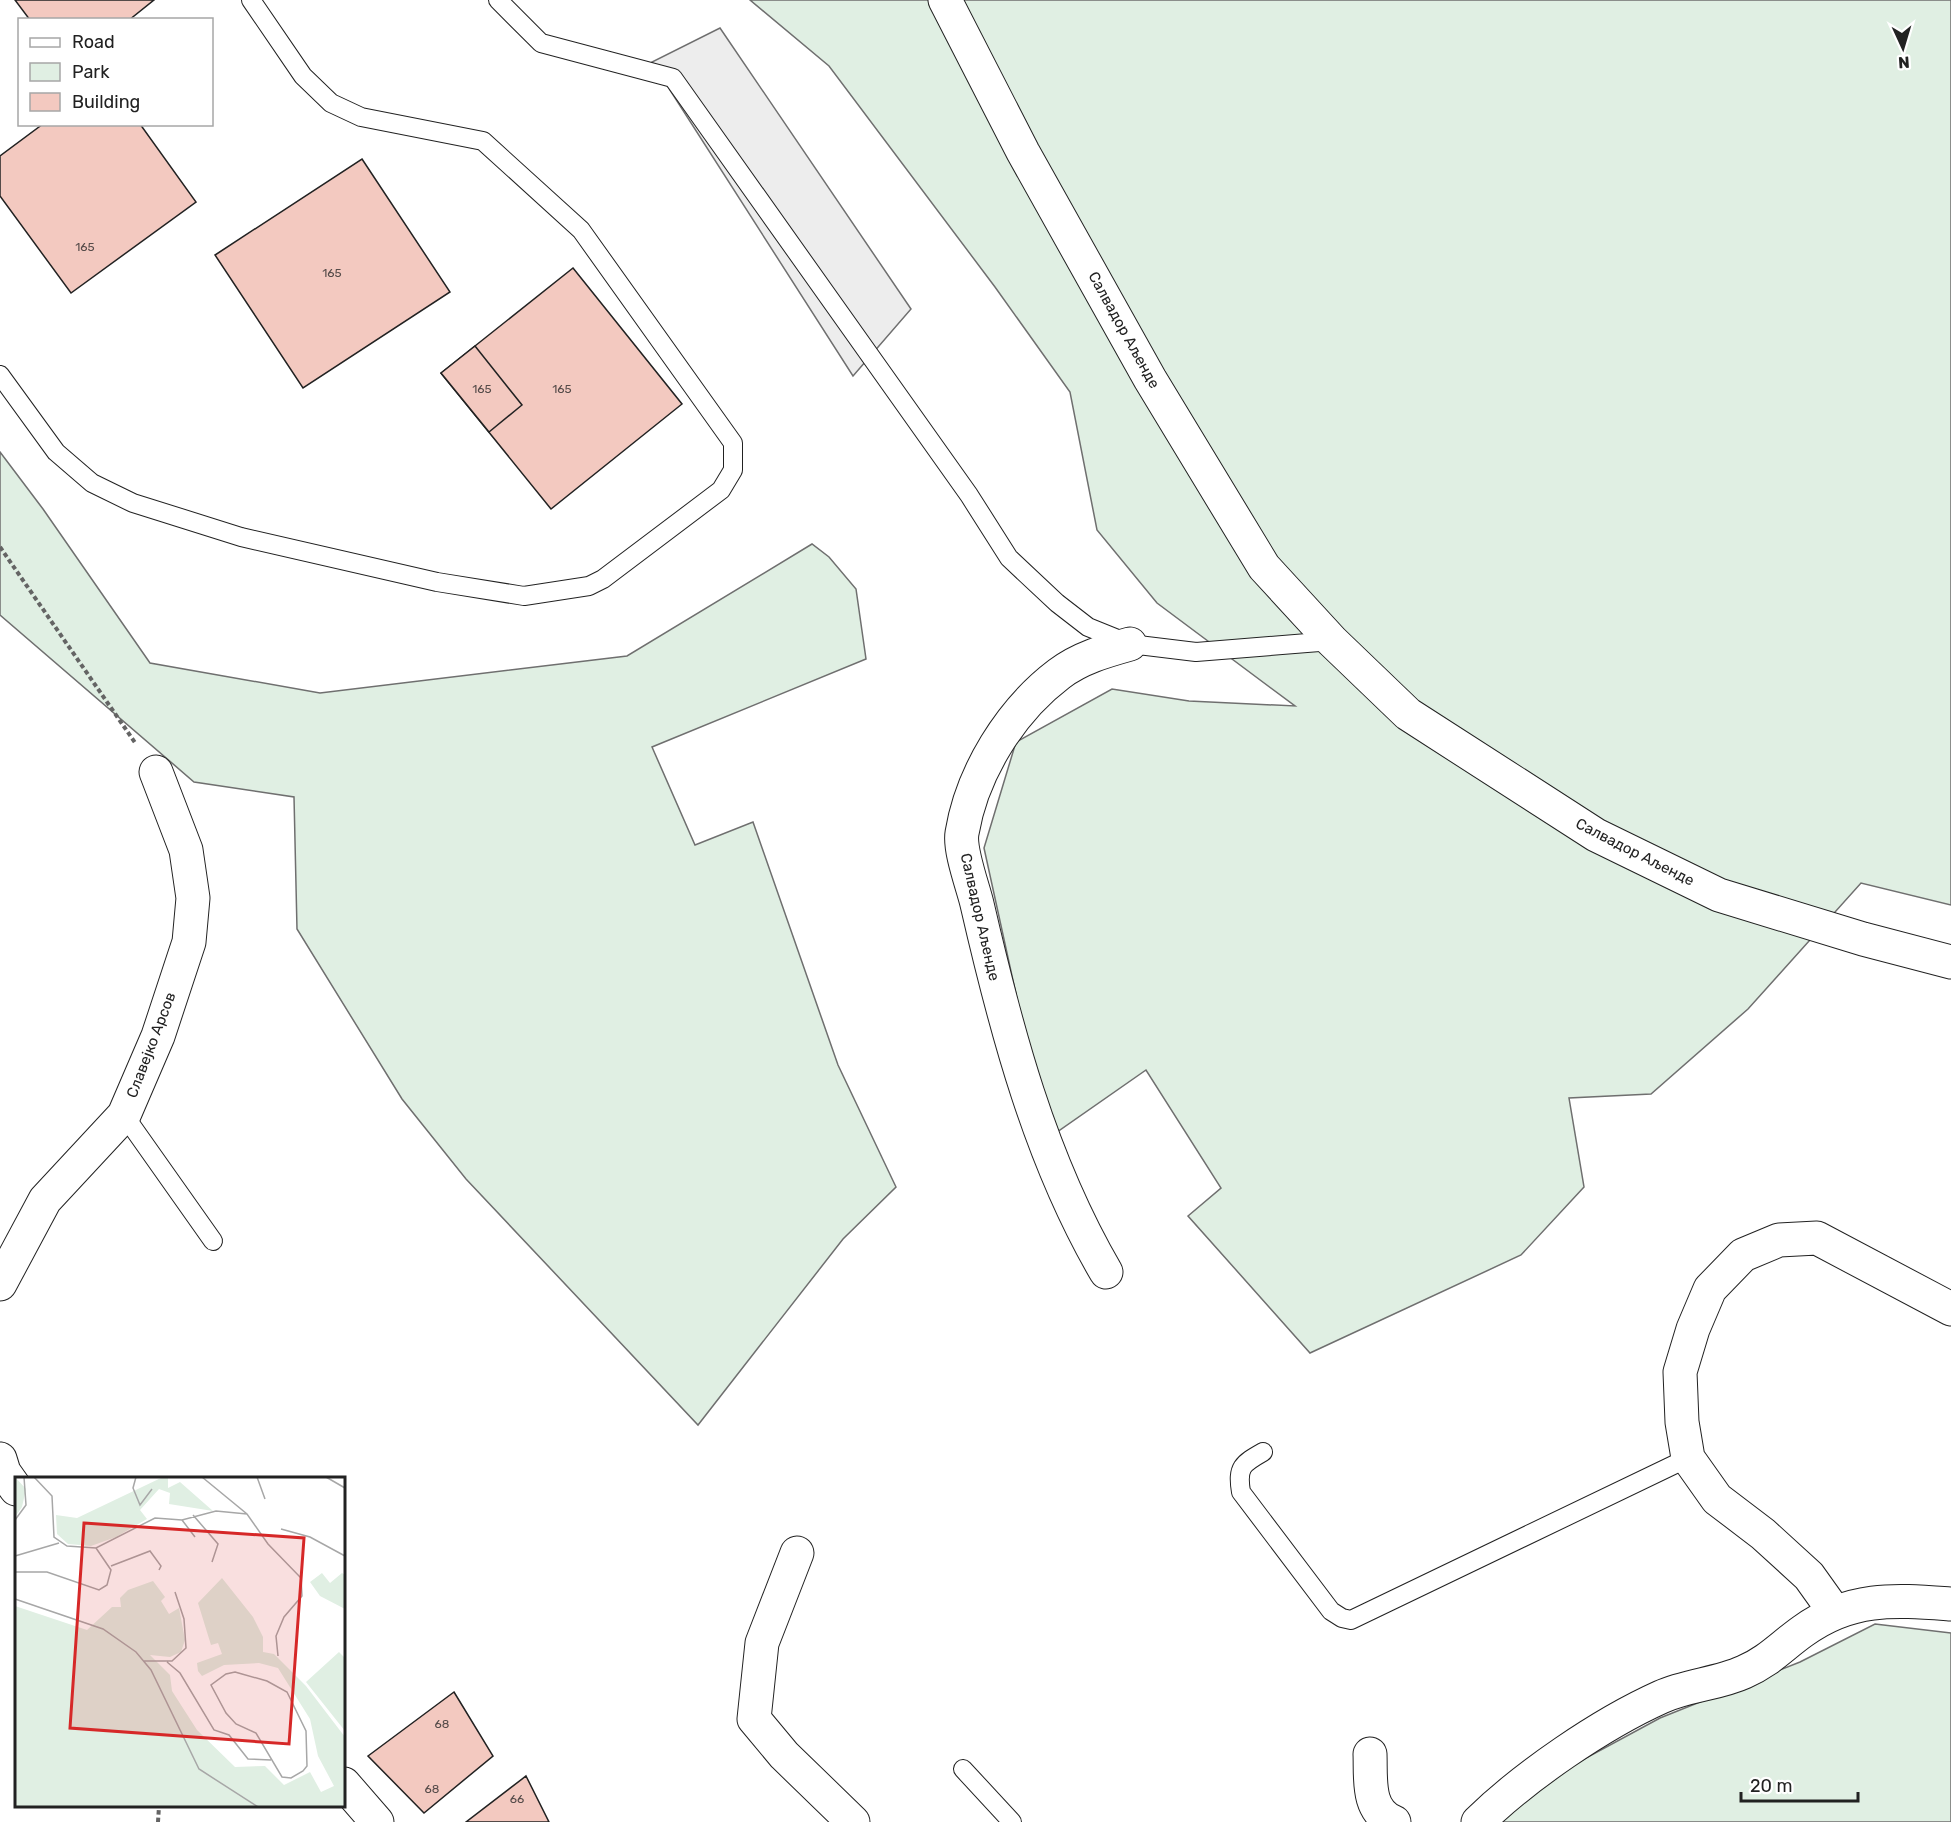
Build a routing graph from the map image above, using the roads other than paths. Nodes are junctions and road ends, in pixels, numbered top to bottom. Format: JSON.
{"nodes":[{"id":1,"x":251,"y":0,"type":"edge"},
{"id":2,"x":498,"y":0,"type":"edge"},
{"id":3,"x":945,"y":0,"type":"edge"},
{"id":4,"x":0,"y":375,"type":"edge"},
{"id":5,"x":1332,"y":641,"type":"junction"},
{"id":6,"x":1130,"y":644,"type":"junction"},
{"id":7,"x":156,"y":772,"type":"road end"},
{"id":8,"x":1951,"y":962,"type":"edge"},
{"id":9,"x":124,"y":1116,"type":"junction"},
{"id":10,"x":213,"y":1241,"type":"dead end"},
{"id":11,"x":1106,"y":1272,"type":"dead end"},
{"id":12,"x":0,"y":1284,"type":"edge"},
{"id":13,"x":1951,"y":1309,"type":"edge"},
{"id":14,"x":1263,"y":1452,"type":"dead end"},
{"id":15,"x":1688,"y":1458,"type":"junction"},
{"id":16,"x":0,"y":1459,"type":"edge"},
{"id":17,"x":15,"y":1488,"type":"edge"},
{"id":18,"x":797,"y":1553,"type":"dead end"},
{"id":19,"x":1951,"y":1604,"type":"edge"},
{"id":20,"x":1834,"y":1611,"type":"junction"},
{"id":21,"x":1370,"y":1754,"type":"dead end"},
{"id":22,"x":963,"y":1769,"type":"dead end"},
{"id":23,"x":345,"y":1785,"type":"edge"},
{"id":24,"x":377,"y":1822,"type":"edge"},
{"id":25,"x":853,"y":1822,"type":"edge"},
{"id":26,"x":1011,"y":1822,"type":"edge"},
{"id":27,"x":1394,"y":1822,"type":"edge"},
{"id":28,"x":1478,"y":1822,"type":"edge"}],
"edges":[{"from":1,"to":4,"type":"lane"},
{"from":2,"to":6,"type":"lane"},
{"from":3,"to":5,"type":"street","name":"Салвадор Аљенде"},
{"from":5,"to":6,"type":"lane","name":"Салвадор Аљенде"},
{"from":5,"to":8,"type":"street","name":"Салвадор Аљенде"},
{"from":6,"to":11,"type":"street","name":"Салвадор Аљенде"},
{"from":7,"to":9,"type":"street","name":"Славејко Арсов"},
{"from":9,"to":10,"type":"lane"},
{"from":9,"to":12,"type":"street","name":"Славејко Арсов"},
{"from":13,"to":15,"type":"street"},
{"from":14,"to":15,"type":"lane"},
{"from":15,"to":20,"type":"street"},
{"from":16,"to":17,"type":"street"},
{"from":18,"to":25,"type":"street"},
{"from":19,"to":20,"type":"street"},
{"from":20,"to":28,"type":"street"},
{"from":21,"to":27,"type":"street"},
{"from":22,"to":26,"type":"lane"},
{"from":23,"to":24,"type":"street"}]}
